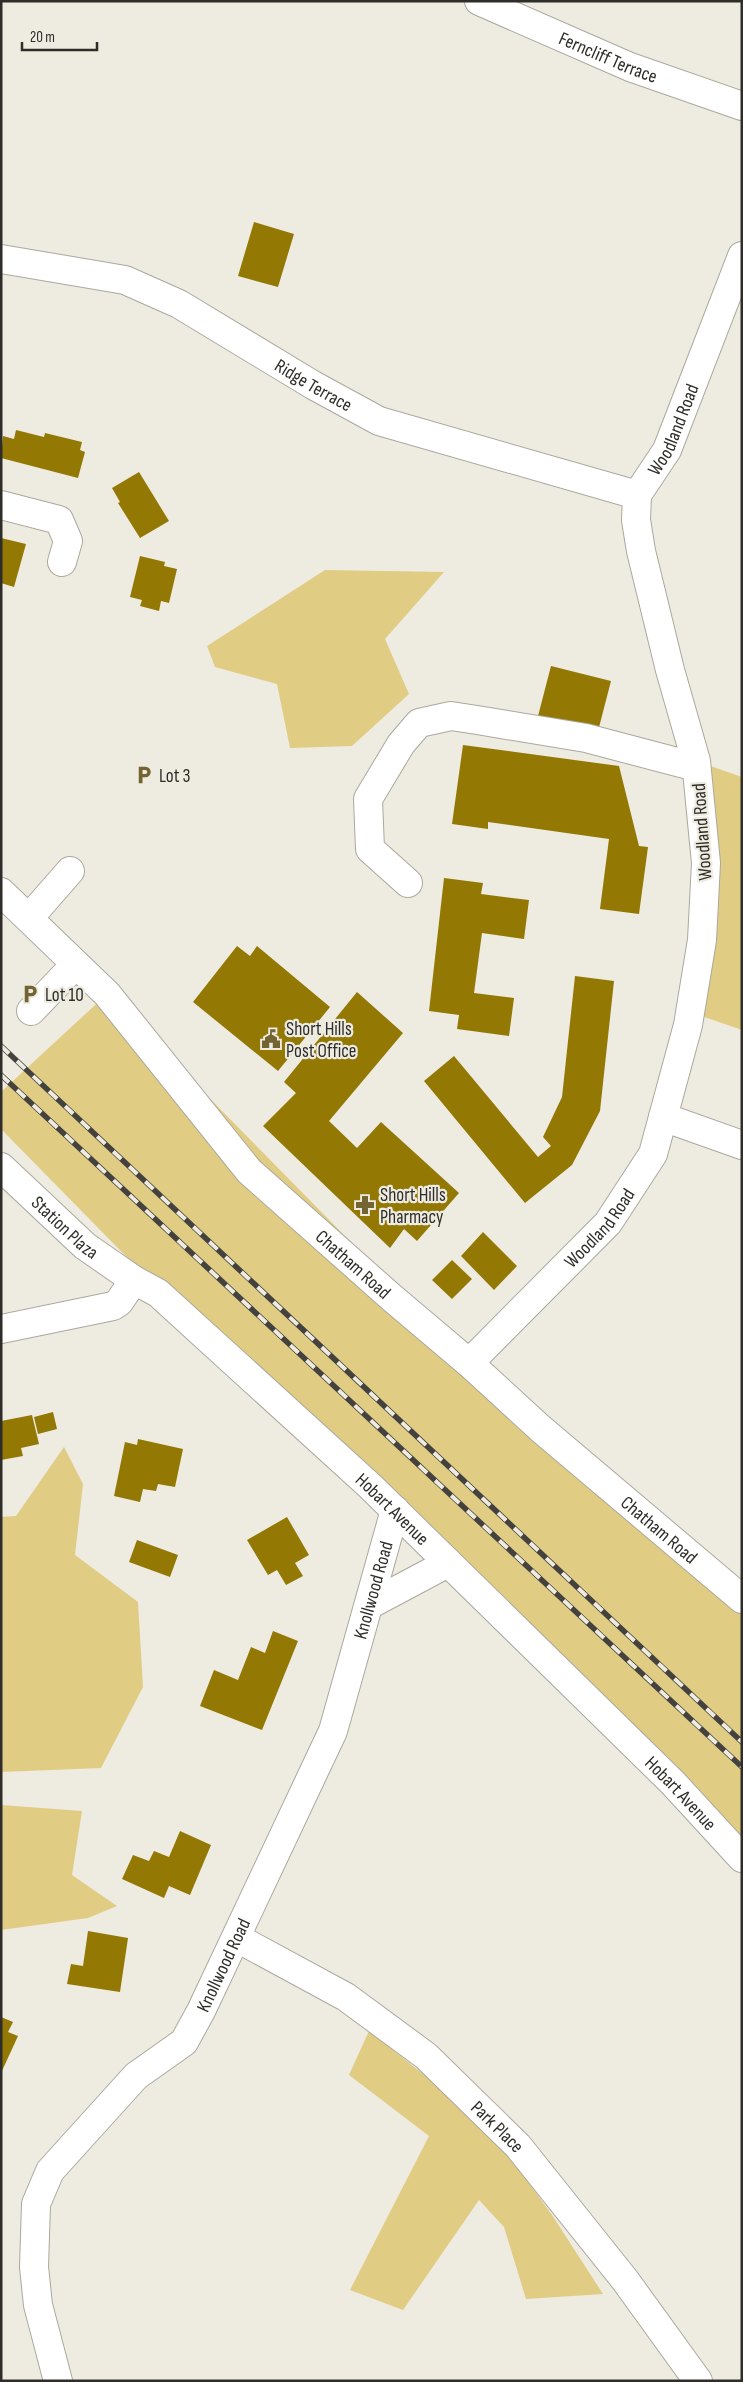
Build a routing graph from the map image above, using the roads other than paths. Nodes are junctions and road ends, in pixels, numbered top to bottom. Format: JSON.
{"nodes":[{"id":1,"x":480,"y":1,"type":"edge"},
{"id":2,"x":742,"y":106,"type":"edge"},
{"id":3,"x":1,"y":259,"type":"edge"},
{"id":4,"x":741,"y":261,"type":"edge"},
{"id":5,"x":637,"y":495,"type":"junction"},
{"id":6,"x":1,"y":505,"type":"edge"},
{"id":7,"x":62,"y":562,"type":"dead end"},
{"id":8,"x":696,"y":767,"type":"junction"},
{"id":9,"x":70,"y":871,"type":"dead end"},
{"id":10,"x":408,"y":883,"type":"dead end"},
{"id":11,"x":1,"y":892,"type":"edge"},
{"id":12,"x":29,"y":918,"type":"junction"},
{"id":13,"x":75,"y":965,"type":"junction"},
{"id":14,"x":31,"y":1012,"type":"dead end"},
{"id":15,"x":663,"y":1117,"type":"junction"},
{"id":16,"x":742,"y":1145,"type":"edge"},
{"id":17,"x":1,"y":1167,"type":"edge"},
{"id":18,"x":134,"y":1280,"type":"junction"},
{"id":19,"x":1,"y":1330,"type":"edge"},
{"id":20,"x":469,"y":1363,"type":"junction"},
{"id":21,"x":395,"y":1510,"type":"junction"},
{"id":22,"x":448,"y":1563,"type":"junction"},
{"id":23,"x":742,"y":1599,"type":"edge"},
{"id":24,"x":369,"y":1605,"type":"junction"},
{"id":25,"x":742,"y":1858,"type":"edge"},
{"id":26,"x":237,"y":1938,"type":"junction"},
{"id":27,"x":58,"y":2381,"type":"edge"},
{"id":28,"x":698,"y":2381,"type":"edge"}],
"edges":[{"from":1,"to":2,"type":"street","name":"Ferncliff Terrace"},
{"from":3,"to":5,"type":"street","name":"Ridge Terrace"},
{"from":4,"to":5,"type":"street","name":"Woodland Road"},
{"from":5,"to":8,"type":"street","name":"Woodland Road"},
{"from":6,"to":7,"type":"street"},
{"from":8,"to":10,"type":"street"},
{"from":8,"to":15,"type":"street","name":"Woodland Road"},
{"from":9,"to":12,"type":"street"},
{"from":11,"to":12,"type":"street","name":"Chatham Road"},
{"from":12,"to":13,"type":"street","name":"Chatham Road"},
{"from":13,"to":14,"type":"street"},
{"from":13,"to":20,"type":"street","name":"Chatham Road"},
{"from":15,"to":16,"type":"street"},
{"from":15,"to":20,"type":"street","name":"Woodland Road"},
{"from":17,"to":18,"type":"street","name":"Station Plaza"},
{"from":18,"to":19,"type":"street"},
{"from":18,"to":21,"type":"street","name":"Hobart Avenue"},
{"from":20,"to":23,"type":"street","name":"Chatham Road"},
{"from":21,"to":22,"type":"street","name":"Hobart Avenue"},
{"from":21,"to":24,"type":"street","name":"Knollwood Road"},
{"from":22,"to":24,"type":"street"},
{"from":22,"to":25,"type":"street","name":"Hobart Avenue"},
{"from":24,"to":26,"type":"street","name":"Knollwood Road"},
{"from":26,"to":27,"type":"street","name":"Knollwood Road"},
{"from":26,"to":28,"type":"street","name":"Park Place"}]}
